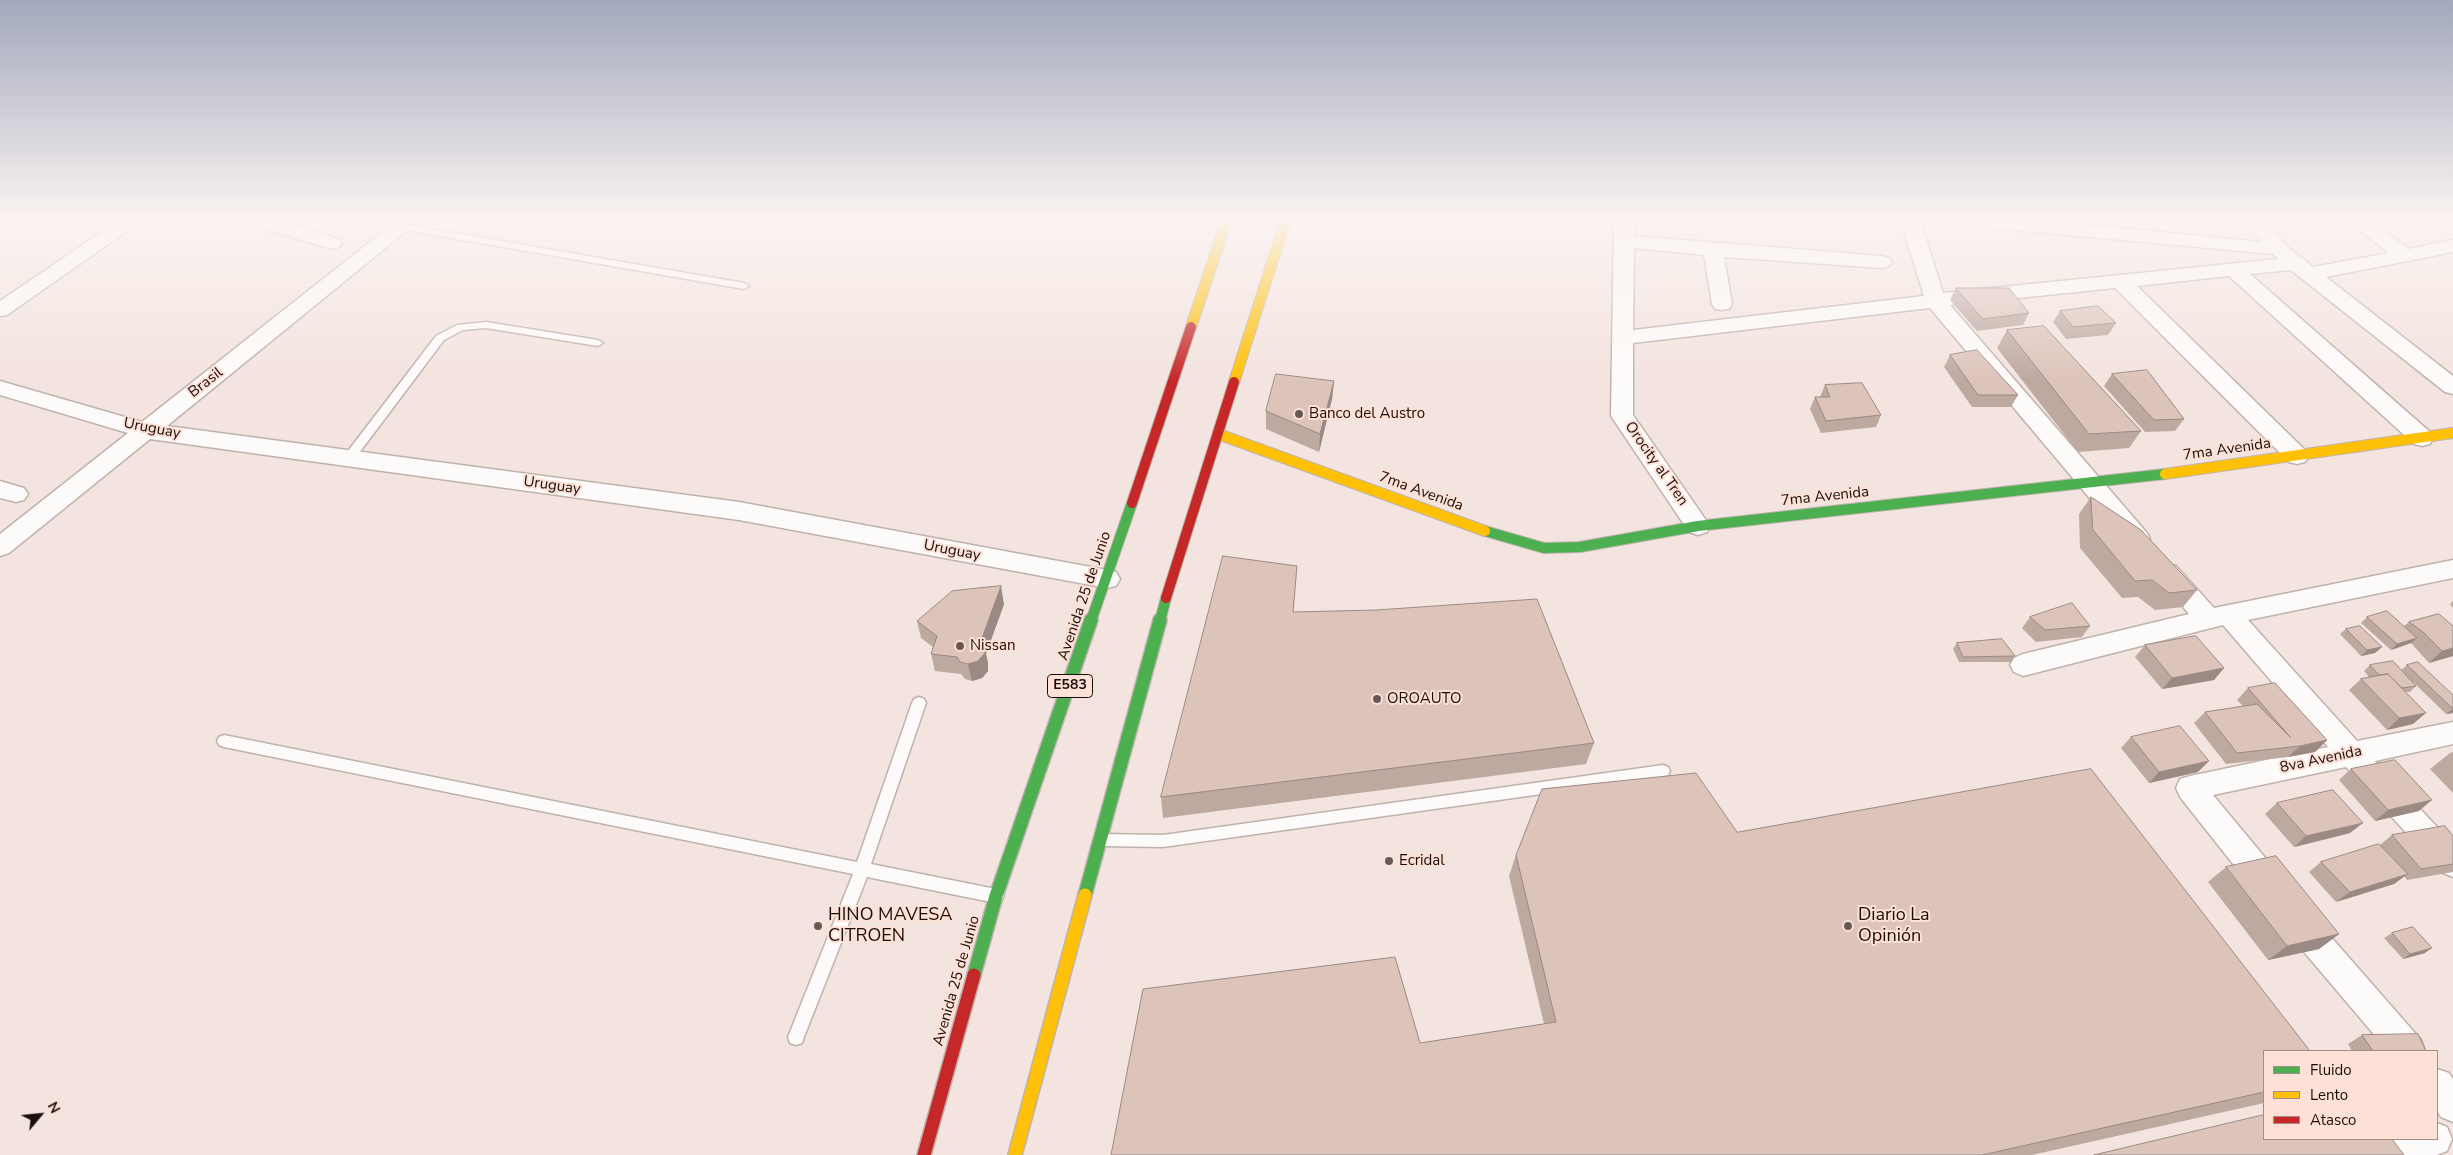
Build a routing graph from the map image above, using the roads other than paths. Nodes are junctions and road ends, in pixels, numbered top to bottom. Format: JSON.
{"nodes":[{"id":1,"x":56,"y":273,"type":"edge"},
{"id":2,"x":345,"y":273,"type":"edge"},
{"id":3,"x":674,"y":273,"type":"edge"},
{"id":4,"x":1209,"y":273,"type":"edge"},
{"id":5,"x":1269,"y":273,"type":"edge"},
{"id":6,"x":1623,"y":273,"type":"edge"},
{"id":7,"x":1717,"y":273,"type":"edge"},
{"id":8,"x":1927,"y":273,"type":"edge"},
{"id":9,"x":2199,"y":273,"type":"edge"},
{"id":10,"x":2237,"y":273,"type":"edge"},
{"id":11,"x":2307,"y":273,"type":"edge"},
{"id":12,"x":2121,"y":282,"type":"junction"},
{"id":13,"x":744,"y":286,"type":"dead end"},
{"id":14,"x":1936,"y":302,"type":"junction"},
{"id":15,"x":1722,"y":304,"type":"dead end"},
{"id":16,"x":0,"y":310,"type":"edge"},
{"id":17,"x":1622,"y":338,"type":"junction"},
{"id":18,"x":598,"y":343,"type":"dead end"},
{"id":19,"x":2453,"y":387,"type":"edge"},
{"id":20,"x":0,"y":388,"type":"edge"},
{"id":21,"x":146,"y":431,"type":"junction"},
{"id":22,"x":2453,"y":433,"type":"edge"},
{"id":23,"x":1218,"y":434,"type":"junction"},
{"id":24,"x":2422,"y":438,"type":"junction"},
{"id":25,"x":2298,"y":456,"type":"junction"},
{"id":26,"x":349,"y":458,"type":"junction"},
{"id":27,"x":2090,"y":484,"type":"junction"},
{"id":28,"x":1698,"y":526,"type":"junction"},
{"id":29,"x":0,"y":547,"type":"edge"},
{"id":30,"x":2453,"y":569,"type":"edge"},
{"id":31,"x":1107,"y":579,"type":"junction"},
{"id":32,"x":2218,"y":617,"type":"junction"},
{"id":33,"x":2023,"y":665,"type":"dead end"},
{"id":34,"x":919,"y":703,"type":"dead end"},
{"id":35,"x":2453,"y":733,"type":"edge"},
{"id":36,"x":224,"y":741,"type":"dead end"},
{"id":37,"x":2351,"y":754,"type":"junction"},
{"id":38,"x":1664,"y":770,"type":"dead end"},
{"id":39,"x":1102,"y":840,"type":"junction"},
{"id":40,"x":2453,"y":864,"type":"edge"},
{"id":41,"x":862,"y":868,"type":"junction"},
{"id":42,"x":996,"y":896,"type":"junction"},
{"id":43,"x":796,"y":1037,"type":"dead end"},
{"id":44,"x":2408,"y":1050,"type":"edge"},
{"id":45,"x":2438,"y":1087,"type":"edge"},
{"id":46,"x":2453,"y":1105,"type":"edge"},
{"id":47,"x":2453,"y":1134,"type":"edge"},
{"id":48,"x":2438,"y":1138,"type":"edge"},
{"id":49,"x":2429,"y":1140,"type":"edge"},
{"id":50,"x":924,"y":1155,"type":"edge"},
{"id":51,"x":1015,"y":1155,"type":"edge"},
{"id":52,"x":2388,"y":1155,"type":"edge"}],
"edges":[{"from":1,"to":16,"type":"street"},
{"from":2,"to":21,"type":"street","name":"Brasil"},
{"from":3,"to":13,"type":"lane"},
{"from":4,"to":31,"type":"main road","name":"Avenida 25 de Junio","number":"E583"},
{"from":5,"to":23,"type":"main road"},
{"from":6,"to":17,"type":"street","name":"Orocity al Tren"},
{"from":7,"to":15,"type":"street"},
{"from":8,"to":14,"type":"street"},
{"from":9,"to":12,"type":"street"},
{"from":10,"to":24,"type":"street"},
{"from":11,"to":19,"type":"street"},
{"from":12,"to":14,"type":"street"},
{"from":12,"to":25,"type":"street"},
{"from":14,"to":17,"type":"street"},
{"from":14,"to":27,"type":"street"},
{"from":17,"to":28,"type":"street","name":"Orocity al Tren"},
{"from":18,"to":26,"type":"lane"},
{"from":20,"to":21,"type":"street","name":"Uruguay"},
{"from":21,"to":26,"type":"street","name":"Uruguay"},
{"from":21,"to":29,"type":"street","name":"Brasil"},
{"from":22,"to":24,"type":"main road","name":"7ma Avenida"},
{"from":23,"to":28,"type":"main road","name":"7ma Avenida"},
{"from":23,"to":39,"type":"main road"},
{"from":24,"to":25,"type":"main road","name":"7ma Avenida"},
{"from":25,"to":27,"type":"main road","name":"7ma Avenida"},
{"from":26,"to":31,"type":"street","name":"Uruguay"},
{"from":27,"to":28,"type":"main road","name":"7ma Avenida"},
{"from":27,"to":32,"type":"street"},
{"from":30,"to":32,"type":"street"},
{"from":31,"to":42,"type":"main road","name":"Avenida 25 de Junio","number":"E583"},
{"from":32,"to":33,"type":"street"},
{"from":32,"to":37,"type":"street"},
{"from":34,"to":41,"type":"lane"},
{"from":35,"to":37,"type":"street","name":"8va Avenida"},
{"from":36,"to":41,"type":"lane"},
{"from":37,"to":40,"type":"street"},
{"from":37,"to":44,"type":"street","name":"8va Avenida"},
{"from":38,"to":39,"type":"lane"},
{"from":39,"to":51,"type":"main road"},
{"from":41,"to":42,"type":"lane"},
{"from":41,"to":43,"type":"lane"},
{"from":42,"to":50,"type":"main road","name":"Avenida 25 de Junio","number":"E583"},
{"from":45,"to":46,"type":"street"},
{"from":47,"to":48,"type":"street"},
{"from":49,"to":52,"type":"street"}]}
